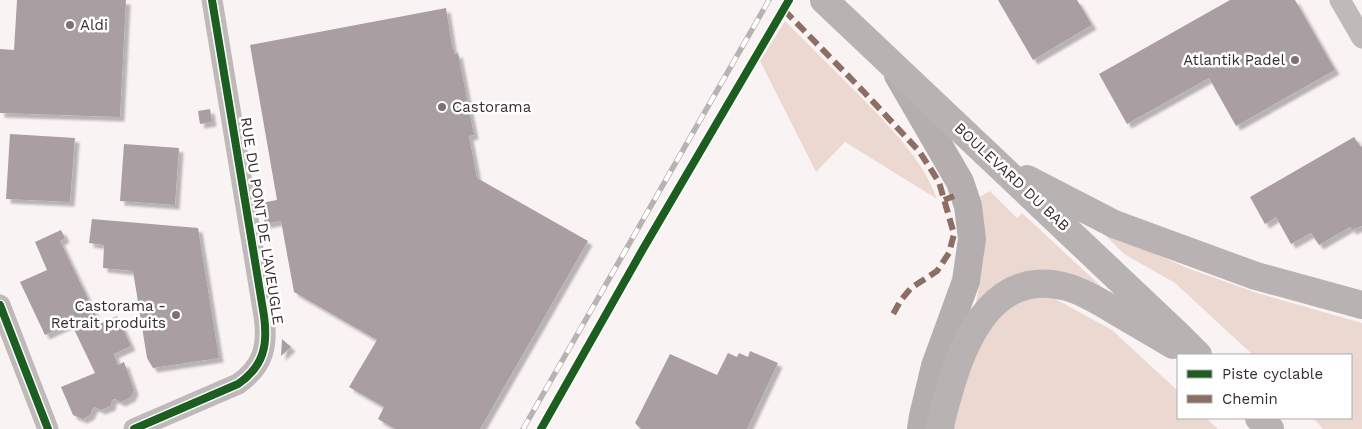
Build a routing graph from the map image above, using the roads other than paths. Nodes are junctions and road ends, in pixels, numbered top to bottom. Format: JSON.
{"nodes":[{"id":1,"x":212,"y":0,"type":"edge"},
{"id":2,"x":824,"y":0,"type":"edge"},
{"id":3,"x":1340,"y":0,"type":"edge"},
{"id":4,"x":1362,"y":38,"type":"edge"},
{"id":5,"x":894,"y":68,"type":"junction"},
{"id":6,"x":1001,"y":166,"type":"junction"},
{"id":7,"x":0,"y":305,"type":"edge"},
{"id":8,"x":1362,"y":305,"type":"edge"},
{"id":9,"x":1189,"y":354,"type":"edge"},
{"id":10,"x":1197,"y":354,"type":"edge"},
{"id":11,"x":1260,"y":419,"type":"edge"},
{"id":12,"x":48,"y":429,"type":"edge"},
{"id":13,"x":134,"y":429,"type":"edge"},
{"id":14,"x":921,"y":429,"type":"edge"},
{"id":15,"x":940,"y":429,"type":"edge"},
{"id":16,"x":1270,"y":429,"type":"edge"}],
"edges":[{"from":1,"to":13,"type":"street","name":"RUE DU PONT DE L'AVEUGLE"},
{"from":2,"to":5,"type":"main road","name":"BOULEVARD DU BAB"},
{"from":3,"to":4,"type":"street"},
{"from":5,"to":6,"type":"main road","name":"BOULEVARD DU BAB"},
{"from":5,"to":14,"type":"main road"},
{"from":6,"to":8,"type":"main road"},
{"from":6,"to":10,"type":"main road","name":"BOULEVARD DU BAB"},
{"from":7,"to":12,"type":"street"},
{"from":9,"to":15,"type":"main road"},
{"from":11,"to":16,"type":"main road"}]}
